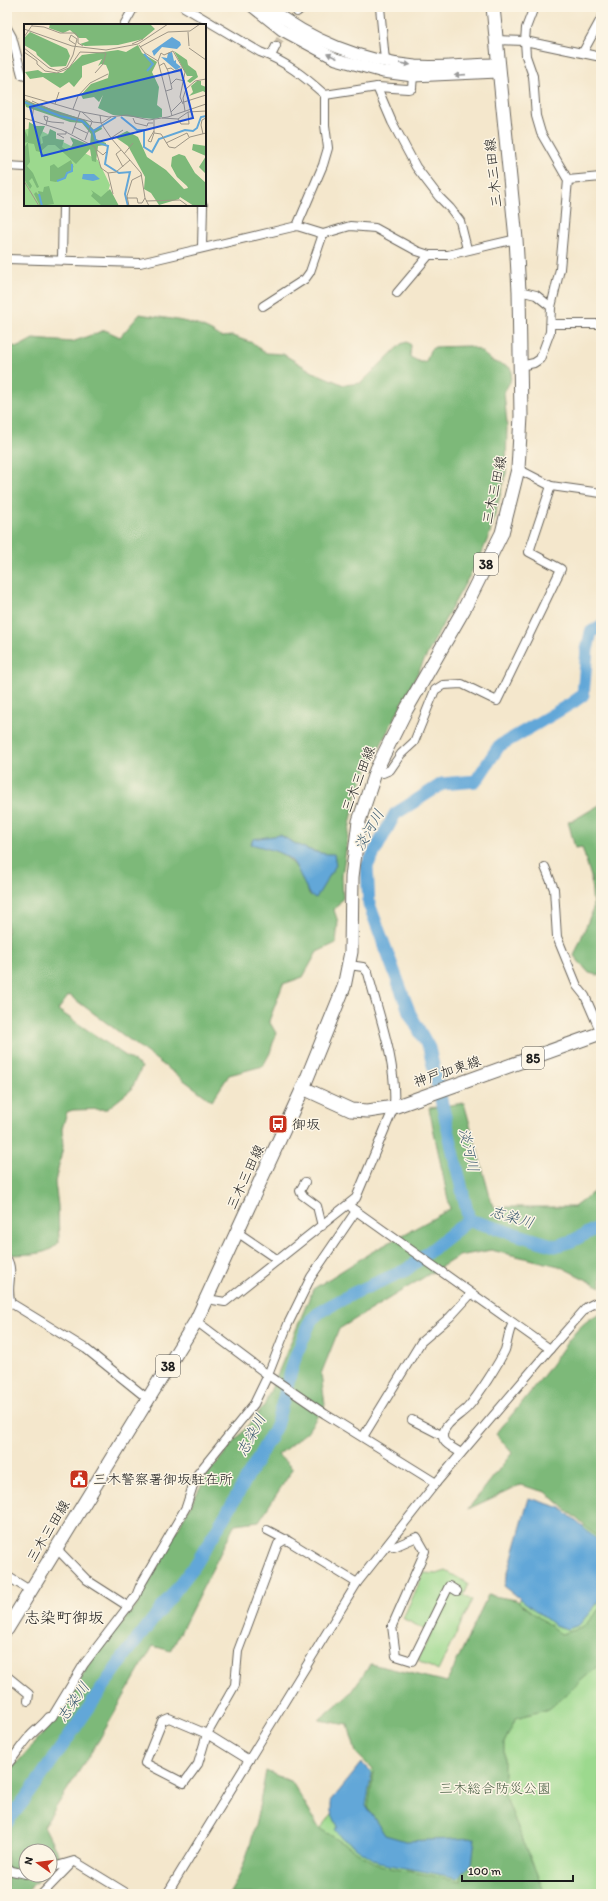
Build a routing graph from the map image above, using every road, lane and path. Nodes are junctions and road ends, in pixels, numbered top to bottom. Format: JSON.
{"nodes":[{"id":1,"x":134,"y":7,"type":"edge"},
{"id":2,"x":184,"y":7,"type":"edge"},
{"id":3,"x":253,"y":7,"type":"edge"},
{"id":4,"x":268,"y":7,"type":"edge"},
{"id":5,"x":380,"y":7,"type":"edge"},
{"id":6,"x":493,"y":7,"type":"edge"},
{"id":7,"x":534,"y":7,"type":"edge"},
{"id":8,"x":601,"y":19,"type":"edge"},
{"id":9,"x":125,"y":24,"type":"edge"},
{"id":10,"x":7,"y":28,"type":"edge"},
{"id":11,"x":496,"y":40,"type":"junction"},
{"id":12,"x":525,"y":41,"type":"junction"},
{"id":13,"x":276,"y":46,"type":"tunnel mouth"},
{"id":14,"x":583,"y":52,"type":"junction"},
{"id":15,"x":271,"y":56,"type":"junction"},
{"id":16,"x":601,"y":57,"type":"edge"},
{"id":17,"x":385,"y":61,"type":"junction"},
{"id":18,"x":498,"y":68,"type":"junction"},
{"id":19,"x":24,"y":76,"type":"edge"},
{"id":20,"x":413,"y":76,"type":"junction"},
{"id":21,"x":378,"y":87,"type":"junction"},
{"id":22,"x":325,"y":95,"type":"junction"},
{"id":23,"x":7,"y":166,"type":"edge"},
{"id":24,"x":24,"y":167,"type":"edge"},
{"id":25,"x":601,"y":177,"type":"edge"},
{"id":26,"x":568,"y":180,"type":"junction"},
{"id":27,"x":63,"y":206,"type":"edge"},
{"id":28,"x":203,"y":206,"type":"edge"},
{"id":29,"x":297,"y":226,"type":"junction"},
{"id":30,"x":323,"y":234,"type":"junction"},
{"id":31,"x":516,"y":239,"type":"junction"},
{"id":32,"x":202,"y":247,"type":"junction"},
{"id":33,"x":467,"y":249,"type":"junction"},
{"id":34,"x":429,"y":255,"type":"junction"},
{"id":35,"x":7,"y":259,"type":"edge"},
{"id":36,"x":62,"y":259,"type":"junction"},
{"id":37,"x":519,"y":290,"type":"junction"},
{"id":38,"x":397,"y":293,"type":"dead end"},
{"id":39,"x":263,"y":306,"type":"dead end"},
{"id":40,"x":551,"y":307,"type":"junction"},
{"id":41,"x":552,"y":324,"type":"junction"},
{"id":42,"x":601,"y":324,"type":"edge"},
{"id":43,"x":520,"y":366,"type":"junction"},
{"id":44,"x":518,"y":469,"type":"junction"},
{"id":45,"x":551,"y":486,"type":"junction"},
{"id":46,"x":601,"y":493,"type":"edge"},
{"id":47,"x":376,"y":770,"type":"junction"},
{"id":48,"x":545,"y":867,"type":"dead end"},
{"id":49,"x":349,"y":965,"type":"junction"},
{"id":50,"x":601,"y":1033,"type":"edge"},
{"id":51,"x":303,"y":1088,"type":"junction"},
{"id":52,"x":394,"y":1107,"type":"junction"},
{"id":53,"x":305,"y":1182,"type":"dead end"},
{"id":54,"x":349,"y":1205,"type":"junction"},
{"id":55,"x":356,"y":1211,"type":"junction"},
{"id":56,"x":322,"y":1226,"type":"junction"},
{"id":57,"x":237,"y":1232,"type":"junction"},
{"id":58,"x":7,"y":1260,"type":"edge"},
{"id":59,"x":278,"y":1260,"type":"junction"},
{"id":60,"x":471,"y":1294,"type":"junction"},
{"id":61,"x":207,"y":1299,"type":"junction"},
{"id":62,"x":601,"y":1300,"type":"edge"},
{"id":63,"x":196,"y":1321,"type":"junction"},
{"id":64,"x":513,"y":1323,"type":"junction"},
{"id":65,"x":550,"y":1349,"type":"junction"},
{"id":66,"x":268,"y":1375,"type":"junction"},
{"id":67,"x":148,"y":1399,"type":"junction"},
{"id":68,"x":412,"y":1420,"type":"dead end"},
{"id":69,"x":442,"y":1436,"type":"junction"},
{"id":70,"x":363,"y":1438,"type":"junction"},
{"id":71,"x":461,"y":1453,"type":"junction"},
{"id":72,"x":436,"y":1483,"type":"junction"},
{"id":73,"x":267,"y":1530,"type":"dead end"},
{"id":74,"x":286,"y":1539,"type":"junction"},
{"id":75,"x":389,"y":1544,"type":"junction"},
{"id":76,"x":56,"y":1548,"type":"junction"},
{"id":77,"x":7,"y":1576,"type":"edge"},
{"id":78,"x":357,"y":1583,"type":"junction"},
{"id":79,"x":31,"y":1591,"type":"junction"},
{"id":80,"x":457,"y":1591,"type":"dead end"},
{"id":81,"x":129,"y":1607,"type":"junction"},
{"id":82,"x":7,"y":1629,"type":"edge"},
{"id":83,"x":7,"y":1676,"type":"edge"},
{"id":84,"x":28,"y":1701,"type":"dead end"},
{"id":85,"x":207,"y":1734,"type":"junction"},
{"id":86,"x":249,"y":1760,"type":"junction"},
{"id":87,"x":7,"y":1765,"type":"edge"},
{"id":88,"x":74,"y":1861,"type":"junction"},
{"id":89,"x":58,"y":1866,"type":"edge"},
{"id":90,"x":42,"y":1894,"type":"edge"},
{"id":91,"x":128,"y":1894,"type":"edge"},
{"id":92,"x":166,"y":1894,"type":"edge"}],
"edges":[{"from":1,"to":9,"type":"street"},
{"from":2,"to":15,"type":"street"},
{"from":20,"to":3,"type":"street","one_way":true},
{"from":4,"to":17,"type":"street"},
{"from":5,"to":17,"type":"street"},
{"from":6,"to":11,"type":"main road","name":"三木三田線","number":"38"},
{"from":7,"to":12,"type":"street"},
{"from":8,"to":14,"type":"street"},
{"from":10,"to":19,"type":"street"},
{"from":11,"to":12,"type":"street"},
{"from":11,"to":18,"type":"main road","name":"三木三田線","number":"38"},
{"from":12,"to":14,"type":"street"},
{"from":12,"to":26,"type":"street"},
{"from":13,"to":15,"type":"street"},
{"from":14,"to":16,"type":"street"},
{"from":15,"to":22,"type":"street"},
{"from":17,"to":18,"type":"street","one_way":true},
{"from":18,"to":20,"type":"street","one_way":true},
{"from":18,"to":31,"type":"main road","name":"三木三田線","number":"38"},
{"from":20,"to":21,"type":"street"},
{"from":21,"to":22,"type":"street"},
{"from":21,"to":33,"type":"street"},
{"from":22,"to":29,"type":"street"},
{"from":23,"to":24,"type":"street"},
{"from":25,"to":26,"type":"street"},
{"from":26,"to":40,"type":"street"},
{"from":27,"to":36,"type":"street"},
{"from":28,"to":32,"type":"street"},
{"from":29,"to":30,"type":"street"},
{"from":29,"to":32,"type":"street"},
{"from":30,"to":34,"type":"street"},
{"from":30,"to":39,"type":"street"},
{"from":31,"to":33,"type":"street"},
{"from":31,"to":37,"type":"main road","name":"三木三田線","number":"38"},
{"from":32,"to":36,"type":"street"},
{"from":33,"to":34,"type":"street"},
{"from":34,"to":38,"type":"street"},
{"from":35,"to":36,"type":"street"},
{"from":37,"to":40,"type":"street"},
{"from":37,"to":43,"type":"main road","name":"三木三田線","number":"38"},
{"from":40,"to":41,"type":"street"},
{"from":41,"to":42,"type":"street"},
{"from":41,"to":43,"type":"street"},
{"from":43,"to":44,"type":"main road","name":"三木三田線","number":"38"},
{"from":44,"to":45,"type":"street"},
{"from":44,"to":47,"type":"main road","name":"三木三田線","number":"38"},
{"from":45,"to":46,"type":"street"},
{"from":45,"to":47,"type":"street"},
{"from":47,"to":49,"type":"main road","name":"三木三田線","number":"38"},
{"from":48,"to":50,"type":"street"},
{"from":49,"to":51,"type":"main road","name":"三木三田線","number":"38"},
{"from":49,"to":52,"type":"street"},
{"from":50,"to":52,"type":"main road","name":"神戸加東線","number":"85"},
{"from":51,"to":52,"type":"main road","name":"神戸加東線","number":"85"},
{"from":51,"to":57,"type":"main road","name":"三木三田線","number":"38"},
{"from":52,"to":54,"type":"street"},
{"from":53,"to":56,"type":"street"},
{"from":54,"to":55,"type":"street"},
{"from":54,"to":56,"type":"street"},
{"from":55,"to":60,"type":"street"},
{"from":55,"to":66,"type":"street"},
{"from":56,"to":59,"type":"street"},
{"from":57,"to":59,"type":"street"},
{"from":57,"to":61,"type":"main road","name":"三木三田線","number":"38"},
{"from":58,"to":67,"type":"street"},
{"from":59,"to":61,"type":"street"},
{"from":60,"to":64,"type":"street"},
{"from":60,"to":70,"type":"street"},
{"from":61,"to":63,"type":"main road","name":"三木三田線","number":"38"},
{"from":62,"to":65,"type":"street"},
{"from":63,"to":66,"type":"street"},
{"from":63,"to":67,"type":"main road","name":"三木三田線","number":"38"},
{"from":64,"to":65,"type":"street"},
{"from":64,"to":69,"type":"street"},
{"from":65,"to":71,"type":"street"},
{"from":66,"to":70,"type":"street"},
{"from":66,"to":81,"type":"street"},
{"from":67,"to":76,"type":"main road","name":"三木三田線","number":"38"},
{"from":68,"to":69,"type":"street"},
{"from":69,"to":71,"type":"street"},
{"from":70,"to":72,"type":"street"},
{"from":71,"to":72,"type":"street"},
{"from":72,"to":75,"type":"street"},
{"from":73,"to":74,"type":"street"},
{"from":74,"to":78,"type":"street"},
{"from":74,"to":85,"type":"street"},
{"from":75,"to":78,"type":"street"},
{"from":75,"to":80,"type":"street"},
{"from":76,"to":79,"type":"main road","name":"三木三田線","number":"38"},
{"from":76,"to":81,"type":"street"},
{"from":77,"to":79,"type":"street"},
{"from":78,"to":86,"type":"street"},
{"from":79,"to":82,"type":"main road","name":"三木三田線","number":"38"},
{"from":81,"to":87,"type":"street"},
{"from":83,"to":84,"type":"street"},
{"from":85,"to":85,"type":"street"},
{"from":85,"to":86,"type":"street"},
{"from":86,"to":92,"type":"street"},
{"from":88,"to":89,"type":"street"},
{"from":88,"to":90,"type":"street"},
{"from":88,"to":91,"type":"street"}]}
